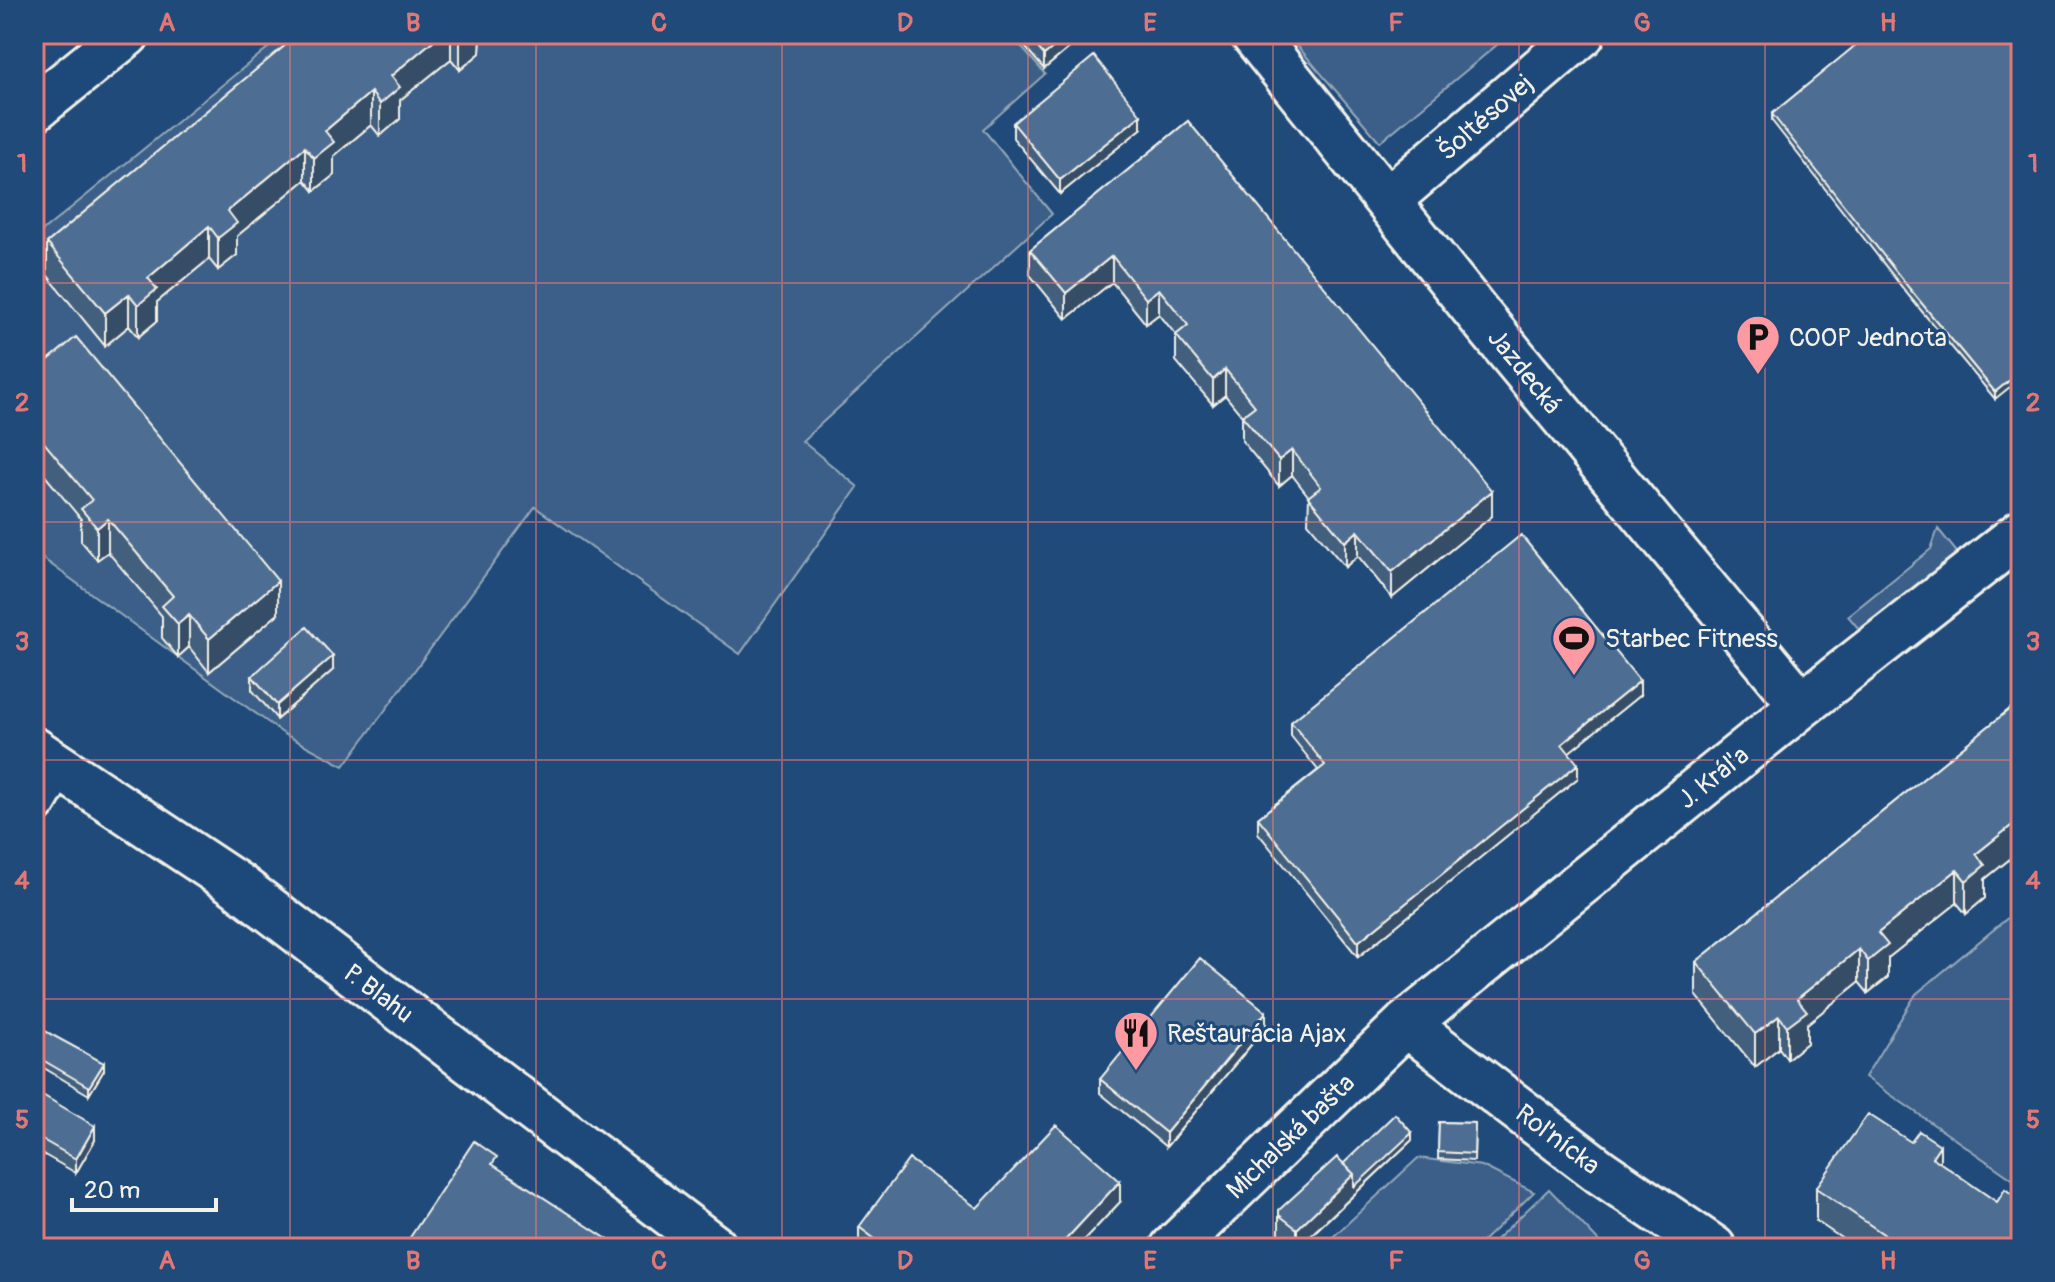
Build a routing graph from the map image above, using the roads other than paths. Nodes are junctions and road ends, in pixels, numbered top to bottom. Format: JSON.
{"nodes":[{"id":1,"x":127,"y":34,"type":"edge"},
{"id":2,"x":1253,"y":34,"type":"edge"},
{"id":3,"x":1582,"y":34,"type":"edge"},
{"id":4,"x":34,"y":109,"type":"edge"},
{"id":5,"x":1389,"y":199,"type":"junction"},
{"id":6,"x":2021,"y":533,"type":"edge"},
{"id":7,"x":1802,"y":705,"type":"junction"},
{"id":8,"x":41,"y":772,"type":"edge"},
{"id":9,"x":1406,"y":1024,"type":"junction"},
{"id":10,"x":715,"y":1248,"type":"edge"},
{"id":11,"x":1173,"y":1248,"type":"edge"},
{"id":12,"x":1713,"y":1248,"type":"edge"}],
"edges":[{"from":1,"to":4,"type":"street"},
{"from":2,"to":5,"type":"street","name":"Jazdecká"},
{"from":3,"to":5,"type":"street","name":"Šoltésovej"},
{"from":5,"to":7,"type":"street","name":"Jazdecká"},
{"from":6,"to":7,"type":"street","name":"J. Kráľa"},
{"from":7,"to":9,"type":"street","name":"J. Kráľa"},
{"from":8,"to":10,"type":"street","name":"P. Blahu"},
{"from":9,"to":11,"type":"street","name":"Michalská bašta"},
{"from":9,"to":12,"type":"street","name":"Roľnícka"}]}
